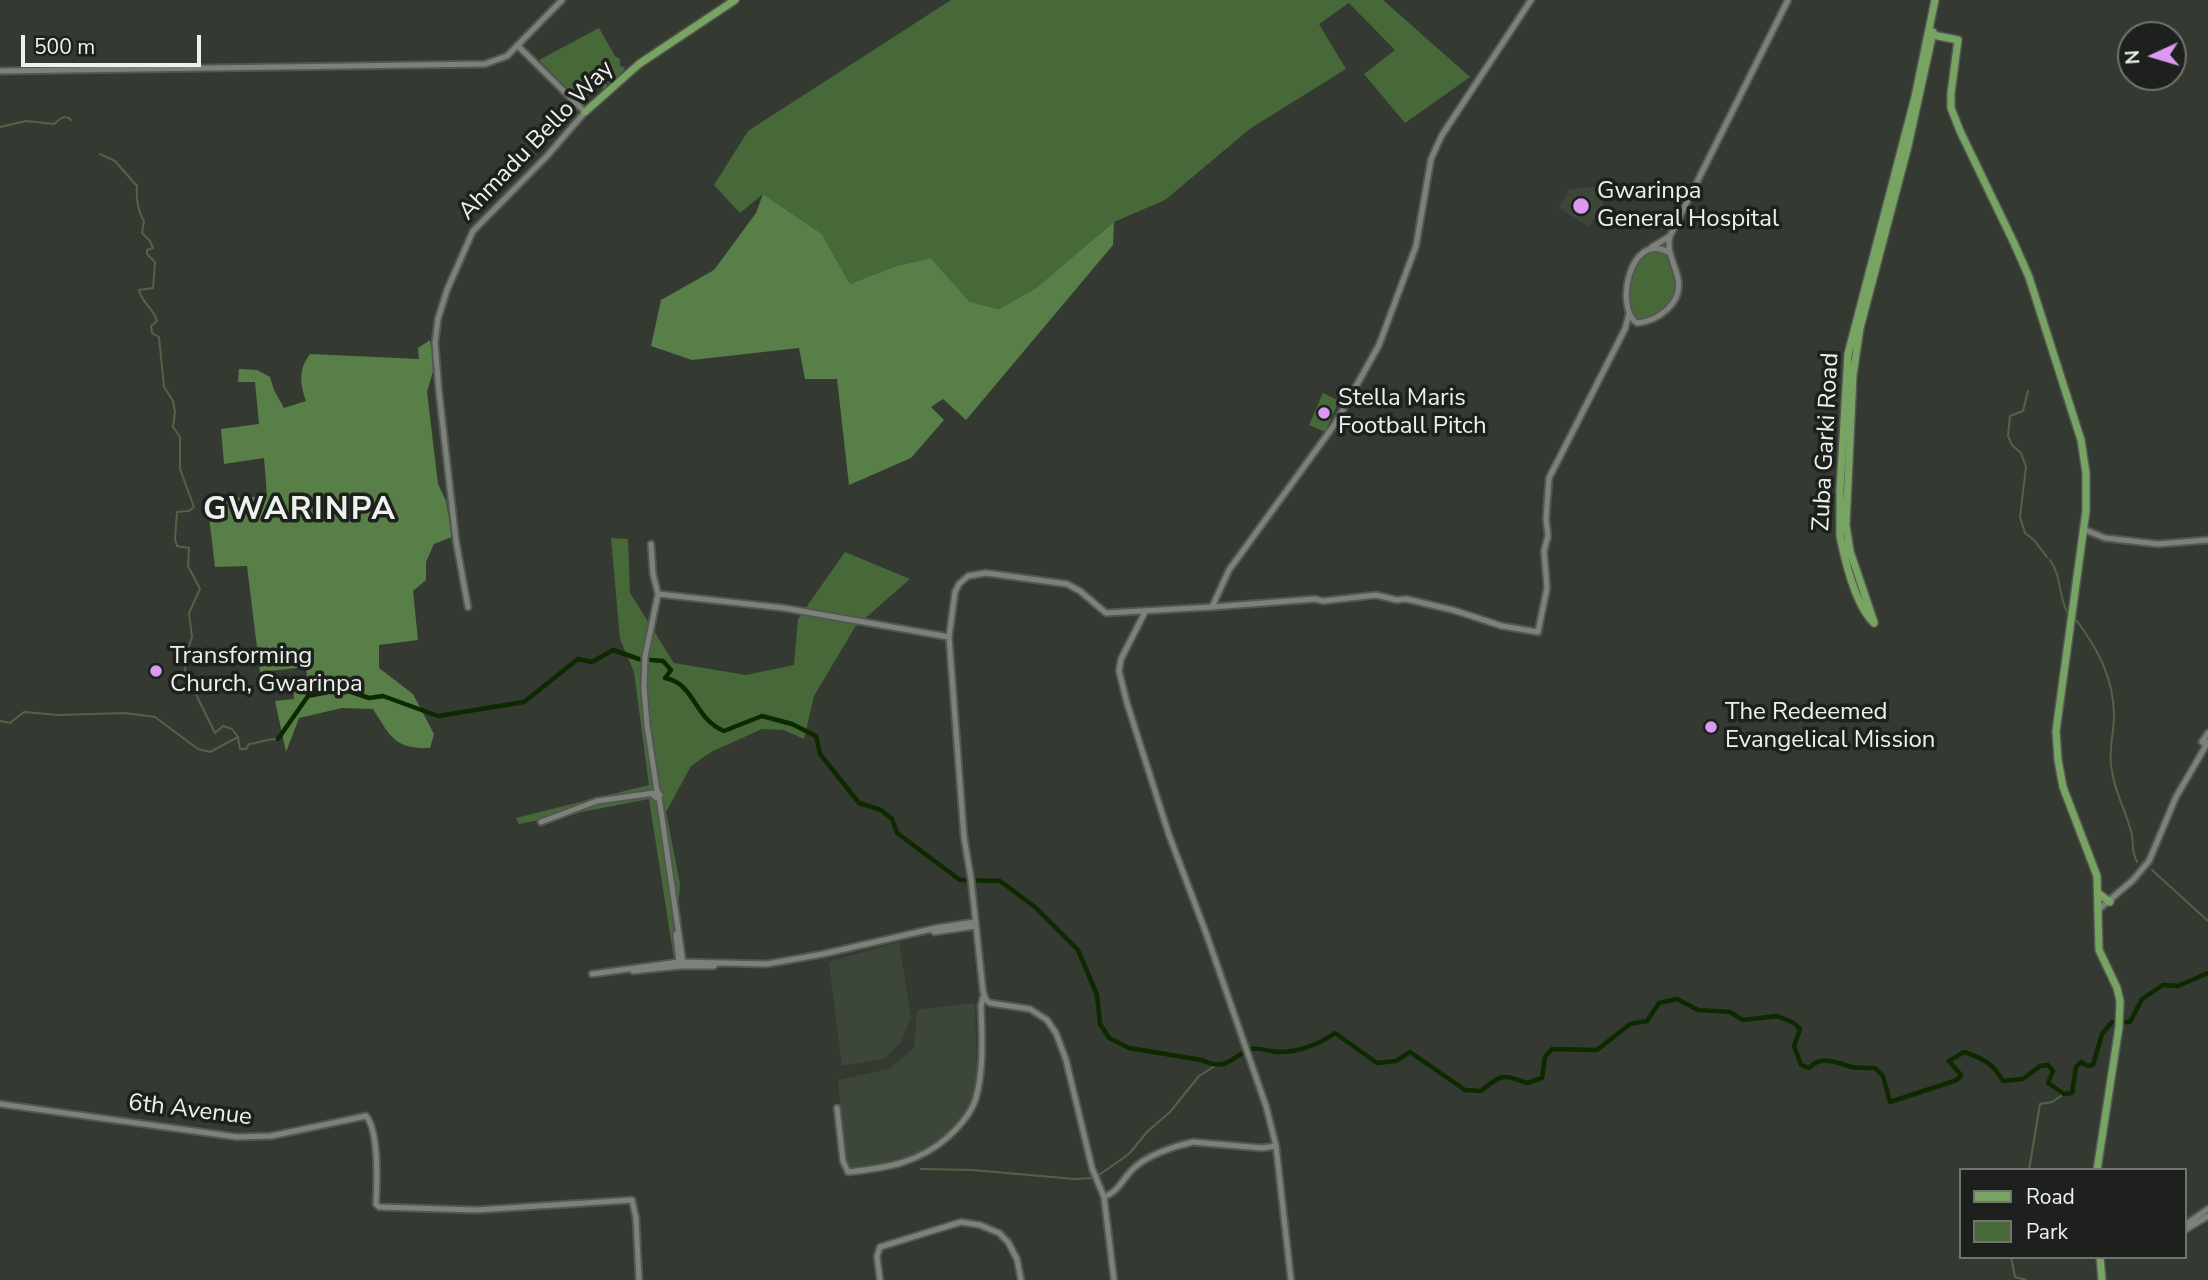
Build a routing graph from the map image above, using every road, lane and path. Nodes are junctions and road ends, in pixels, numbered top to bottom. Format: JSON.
{"nodes":[{"id":1,"x":562,"y":0,"type":"edge"},
{"id":2,"x":735,"y":0,"type":"edge"},
{"id":3,"x":1531,"y":0,"type":"edge"},
{"id":4,"x":1937,"y":0,"type":"edge"},
{"id":5,"x":1788,"y":1,"type":"edge"},
{"id":6,"x":1933,"y":35,"type":"junction"},
{"id":7,"x":518,"y":46,"type":"junction"},
{"id":8,"x":0,"y":71,"type":"edge"},
{"id":9,"x":585,"y":112,"type":"junction"},
{"id":10,"x":1670,"y":236,"type":"junction"},
{"id":11,"x":1650,"y":248,"type":"junction"},
{"id":12,"x":1668,"y":252,"type":"junction"},
{"id":13,"x":1629,"y":314,"type":"junction"},
{"id":14,"x":1637,"y":323,"type":"junction"},
{"id":15,"x":1625,"y":329,"type":"junction"},
{"id":16,"x":2084,"y":528,"type":"junction"},
{"id":17,"x":2208,"y":540,"type":"edge"},
{"id":18,"x":651,"y":544,"type":"dead end"},
{"id":19,"x":658,"y":594,"type":"junction"},
{"id":20,"x":468,"y":607,"type":"dead end"},
{"id":21,"x":1212,"y":607,"type":"junction"},
{"id":22,"x":1145,"y":612,"type":"junction"},
{"id":23,"x":949,"y":636,"type":"junction"},
{"id":24,"x":2208,"y":734,"type":"edge"},
{"id":25,"x":2207,"y":743,"type":"edge"},
{"id":26,"x":656,"y":795,"type":"junction"},
{"id":27,"x":541,"y":822,"type":"dead end"},
{"id":28,"x":2098,"y":893,"type":"junction"},
{"id":29,"x":2110,"y":902,"type":"junction"},
{"id":30,"x":2098,"y":908,"type":"junction"},
{"id":31,"x":976,"y":924,"type":"junction"},
{"id":32,"x":681,"y":964,"type":"junction"},
{"id":33,"x":985,"y":1000,"type":"junction"},
{"id":34,"x":0,"y":1104,"type":"edge"},
{"id":35,"x":837,"y":1108,"type":"dead end"},
{"id":36,"x":1276,"y":1146,"type":"junction"},
{"id":37,"x":2097,"y":1168,"type":"edge"},
{"id":38,"x":1104,"y":1197,"type":"junction"},
{"id":39,"x":2208,"y":1209,"type":"edge"},
{"id":40,"x":2208,"y":1216,"type":"edge"},
{"id":41,"x":2187,"y":1226,"type":"edge"},
{"id":42,"x":2187,"y":1227,"type":"edge"},
{"id":43,"x":2100,"y":1259,"type":"edge"},
{"id":44,"x":639,"y":1280,"type":"edge"},
{"id":45,"x":880,"y":1280,"type":"edge"},
{"id":46,"x":1021,"y":1280,"type":"edge"},
{"id":47,"x":1114,"y":1280,"type":"edge"},
{"id":48,"x":1290,"y":1280,"type":"edge"},
{"id":49,"x":2102,"y":1280,"type":"edge"}],
"edges":[{"from":1,"to":7,"type":"street"},
{"from":2,"to":9,"type":"main road","name":"Ahmadu Bello Way"},
{"from":3,"to":21,"type":"street"},
{"from":4,"to":6,"type":"main road","name":"Zuba Garki Road"},
{"from":4,"to":6,"type":"main road","name":"Zuba Garki Road"},
{"from":5,"to":10,"type":"street"},
{"from":6,"to":16,"type":"main road"},
{"from":7,"to":8,"type":"street"},
{"from":7,"to":9,"type":"street"},
{"from":9,"to":20,"type":"street","name":"Ahmadu Bello Way"},
{"from":10,"to":11,"type":"street"},
{"from":10,"to":12,"type":"street"},
{"from":11,"to":12,"type":"street"},
{"from":11,"to":13,"type":"street"},
{"from":12,"to":14,"type":"street"},
{"from":13,"to":14,"type":"street"},
{"from":13,"to":15,"type":"street"},
{"from":14,"to":15,"type":"street"},
{"from":15,"to":21,"type":"street"},
{"from":16,"to":17,"type":"street"},
{"from":16,"to":28,"type":"main road"},
{"from":18,"to":19,"type":"street"},
{"from":19,"to":23,"type":"street"},
{"from":19,"to":26,"type":"street"},
{"from":21,"to":22,"type":"street"},
{"from":22,"to":23,"type":"street"},
{"from":22,"to":36,"type":"street"},
{"from":23,"to":31,"type":"street"},
{"from":24,"to":25,"type":"street"},
{"from":25,"to":29,"type":"street"},
{"from":26,"to":27,"type":"street"},
{"from":26,"to":32,"type":"street"},
{"from":28,"to":29,"type":"main road"},
{"from":28,"to":30,"type":"main road"},
{"from":29,"to":30,"type":"street"},
{"from":30,"to":37,"type":"main road"},
{"from":31,"to":32,"type":"street"},
{"from":31,"to":33,"type":"street"},
{"from":32,"to":32,"type":"street"},
{"from":33,"to":35,"type":"street"},
{"from":33,"to":38,"type":"street"},
{"from":34,"to":44,"type":"street","name":"6th Avenue"},
{"from":36,"to":38,"type":"street"},
{"from":36,"to":48,"type":"street"},
{"from":38,"to":47,"type":"street"},
{"from":39,"to":41,"type":"street"},
{"from":40,"to":42,"type":"street"},
{"from":43,"to":49,"type":"main road"},
{"from":45,"to":46,"type":"street"}]}
